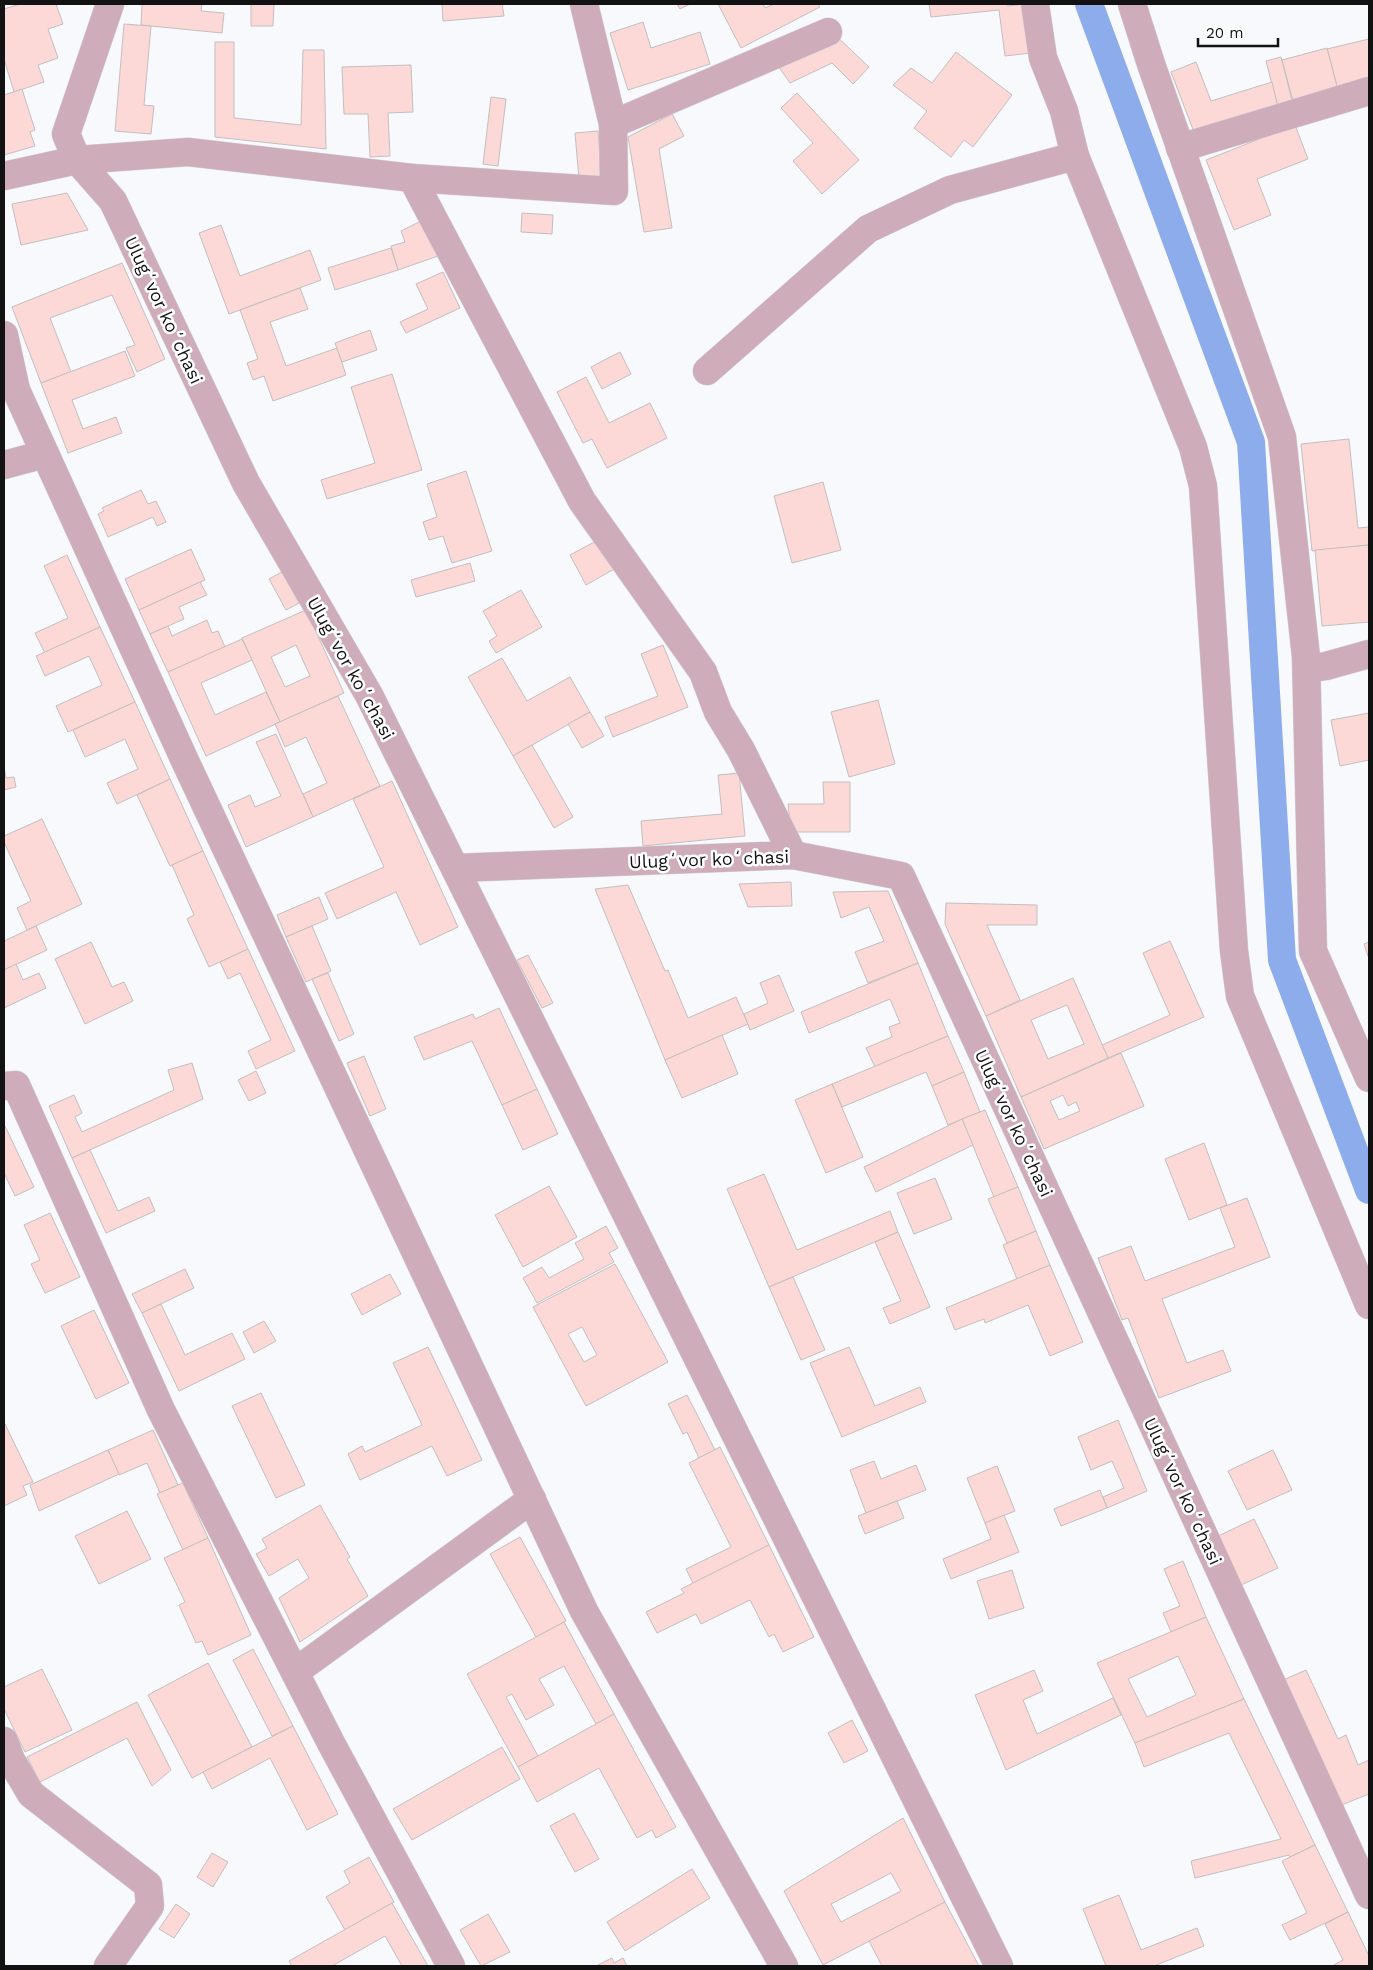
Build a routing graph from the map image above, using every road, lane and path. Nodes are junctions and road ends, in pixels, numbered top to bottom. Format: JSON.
{"nodes":[{"id":1,"x":110,"y":4,"type":"edge"},
{"id":2,"x":584,"y":4,"type":"edge"},
{"id":3,"x":1035,"y":4,"type":"edge"},
{"id":4,"x":1132,"y":4,"type":"edge"},
{"id":5,"x":828,"y":32,"type":"dead end"},
{"id":6,"x":1369,"y":91,"type":"edge"},
{"id":7,"x":612,"y":124,"type":"junction"},
{"id":8,"x":1180,"y":148,"type":"junction"},
{"id":9,"x":1075,"y":156,"type":"junction"},
{"id":10,"x":77,"y":160,"type":"junction"},
{"id":11,"x":4,"y":176,"type":"edge"},
{"id":12,"x":412,"y":178,"type":"junction"},
{"id":13,"x":4,"y":335,"type":"edge"},
{"id":14,"x":707,"y":371,"type":"dead end"},
{"id":15,"x":45,"y":454,"type":"junction"},
{"id":16,"x":4,"y":465,"type":"edge"},
{"id":17,"x":1369,"y":654,"type":"edge"},
{"id":18,"x":1306,"y":669,"type":"junction"},
{"id":19,"x":793,"y":855,"type":"junction"},
{"id":20,"x":455,"y":868,"type":"junction"},
{"id":21,"x":1369,"y":1078,"type":"edge"},
{"id":22,"x":4,"y":1086,"type":"edge"},
{"id":23,"x":1369,"y":1305,"type":"edge"},
{"id":24,"x":532,"y":1499,"type":"junction"},
{"id":25,"x":295,"y":1672,"type":"junction"},
{"id":26,"x":4,"y":1741,"type":"edge"},
{"id":27,"x":1369,"y":1895,"type":"edge"},
{"id":28,"x":108,"y":1966,"type":"edge"},
{"id":29,"x":451,"y":1966,"type":"edge"},
{"id":30,"x":784,"y":1966,"type":"edge"},
{"id":31,"x":999,"y":1966,"type":"edge"}],
"edges":[{"from":1,"to":10,"type":"street","name":"Ulugʻvor koʻchasi"},
{"from":2,"to":7,"type":"street"},
{"from":3,"to":9,"type":"street"},
{"from":4,"to":8,"type":"street"},
{"from":5,"to":7,"type":"street"},
{"from":6,"to":8,"type":"street"},
{"from":7,"to":12,"type":"street"},
{"from":8,"to":18,"type":"street"},
{"from":9,"to":14,"type":"street"},
{"from":9,"to":23,"type":"street"},
{"from":10,"to":11,"type":"street"},
{"from":10,"to":12,"type":"street"},
{"from":10,"to":20,"type":"street","name":"Ulugʻvor koʻchasi"},
{"from":12,"to":19,"type":"street"},
{"from":13,"to":15,"type":"street"},
{"from":15,"to":16,"type":"street"},
{"from":15,"to":24,"type":"street"},
{"from":17,"to":18,"type":"street"},
{"from":18,"to":21,"type":"street"},
{"from":19,"to":20,"type":"street","name":"Ulugʻvor koʻchasi"},
{"from":19,"to":27,"type":"street","name":"Ulugʻvor koʻchasi"},
{"from":20,"to":31,"type":"street"},
{"from":22,"to":25,"type":"street"},
{"from":24,"to":25,"type":"street"},
{"from":24,"to":30,"type":"street"},
{"from":25,"to":29,"type":"street"},
{"from":26,"to":28,"type":"street"}]}
